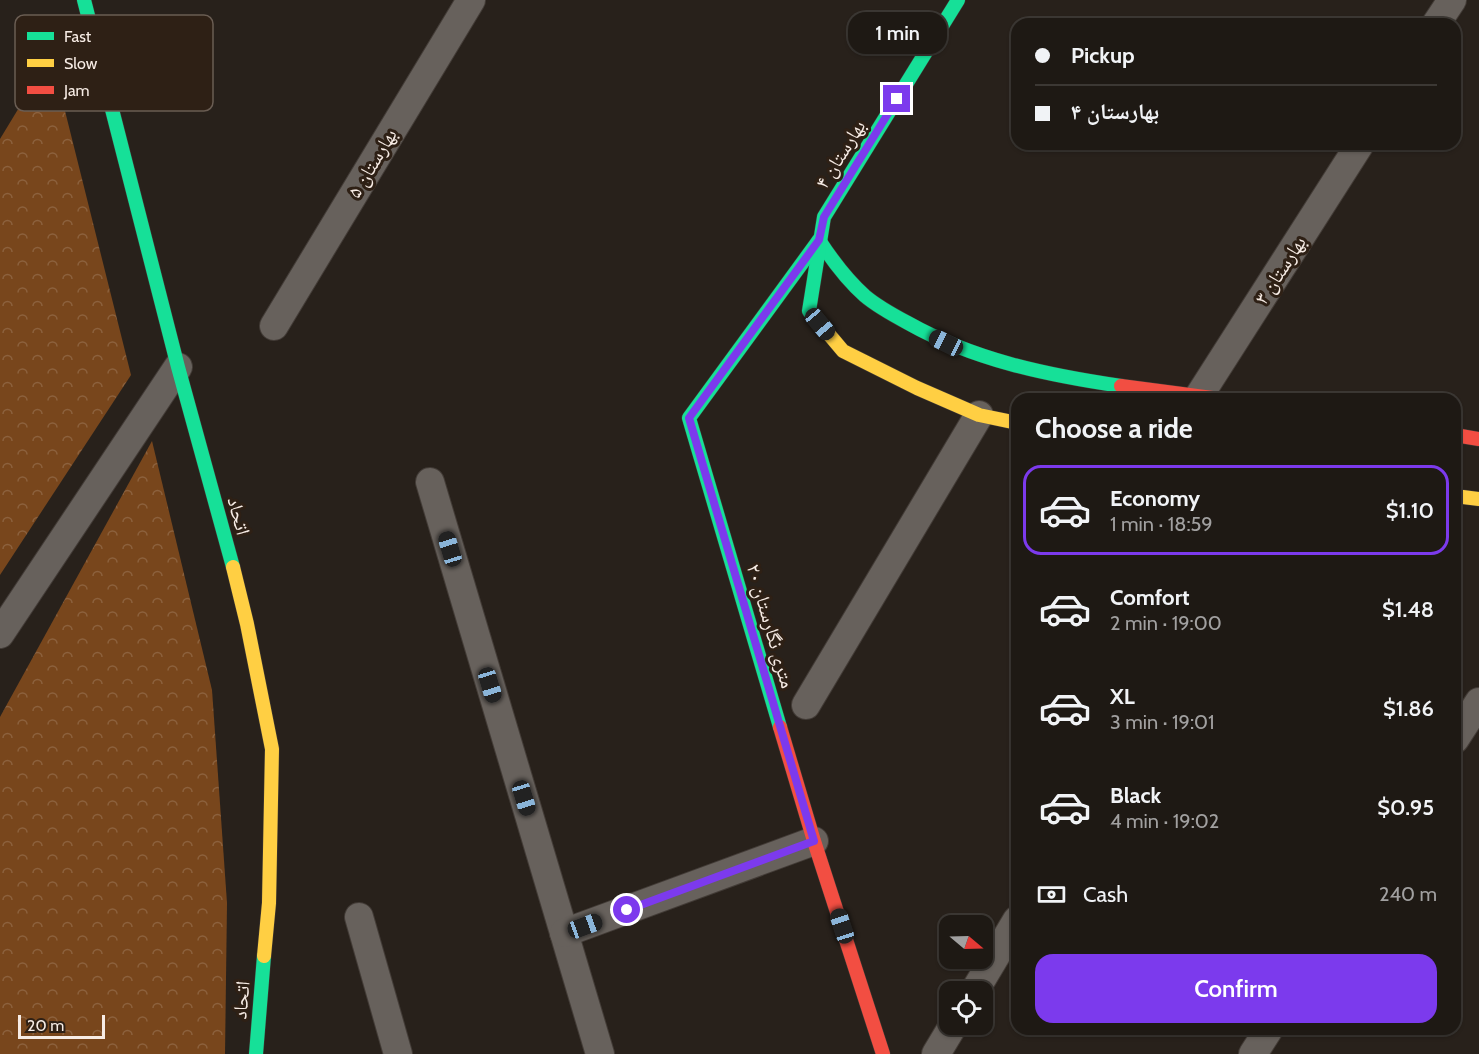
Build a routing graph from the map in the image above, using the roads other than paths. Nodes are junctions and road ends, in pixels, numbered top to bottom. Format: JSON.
{"nodes":[{"id":1,"x":84,"y":0,"type":"edge"},
{"id":2,"x":471,"y":0,"type":"edge"},
{"id":3,"x":958,"y":0,"type":"edge"},
{"id":4,"x":1452,"y":0,"type":"edge"},
{"id":5,"x":88,"y":15,"type":"edge"},
{"id":6,"x":1440,"y":18,"type":"edge"},
{"id":7,"x":112,"y":111,"type":"edge"},
{"id":8,"x":1356,"y":150,"type":"edge"},
{"id":9,"x":819,"y":240,"type":"junction"},
{"id":10,"x":274,"y":326,"type":"dead end"},
{"id":11,"x":178,"y":367,"type":"junction"},
{"id":12,"x":1179,"y":393,"type":"edge"},
{"id":13,"x":1212,"y":393,"type":"edge"},
{"id":14,"x":979,"y":415,"type":"junction"},
{"id":15,"x":1011,"y":422,"type":"edge"},
{"id":16,"x":1461,"y":436,"type":"edge"},
{"id":17,"x":1479,"y":439,"type":"edge"},
{"id":18,"x":430,"y":482,"type":"dead end"},
{"id":19,"x":1461,"y":497,"type":"edge"},
{"id":20,"x":1479,"y":499,"type":"edge"},
{"id":21,"x":0,"y":634,"type":"edge"},
{"id":22,"x":806,"y":705,"type":"dead end"},
{"id":23,"x":814,"y":841,"type":"junction"},
{"id":24,"x":359,"y":917,"type":"dead end"},
{"id":25,"x":1011,"y":930,"type":"edge"},
{"id":26,"x":564,"y":933,"type":"junction"},
{"id":27,"x":981,"y":981,"type":"edge"},
{"id":28,"x":947,"y":1035,"type":"edge"},
{"id":29,"x":1265,"y":1035,"type":"edge"},
{"id":30,"x":256,"y":1054,"type":"edge"},
{"id":31,"x":398,"y":1054,"type":"edge"},
{"id":32,"x":600,"y":1054,"type":"edge"},
{"id":33,"x":883,"y":1054,"type":"edge"},
{"id":34,"x":936,"y":1054,"type":"edge"},
{"id":35,"x":1253,"y":1054,"type":"edge"}],
"edges":[{"from":1,"to":5,"type":"street","name":"اتحاد"},
{"from":2,"to":10,"type":"street","name":"بهارستان ۵"},
{"from":3,"to":9,"type":"street","name":"بهارستان ۴"},
{"from":4,"to":6,"type":"street"},
{"from":7,"to":11,"type":"street","name":"اتحاد"},
{"from":8,"to":13,"type":"street","name":"بهارستان ۳"},
{"from":9,"to":12,"type":"street"},
{"from":9,"to":14,"type":"street"},
{"from":9,"to":23,"type":"street","name":"۲۰ متری نگارستان"},
{"from":11,"to":21,"type":"street"},
{"from":11,"to":30,"type":"street","name":"اتحاد"},
{"from":14,"to":15,"type":"street"},
{"from":14,"to":22,"type":"street"},
{"from":16,"to":17,"type":"street"},
{"from":18,"to":26,"type":"street"},
{"from":19,"to":20,"type":"street"},
{"from":23,"to":26,"type":"street"},
{"from":23,"to":33,"type":"street","name":"۲۰ متری نگارستان"},
{"from":24,"to":31,"type":"street"},
{"from":25,"to":27,"type":"street"},
{"from":26,"to":32,"type":"street"},
{"from":28,"to":34,"type":"street"},
{"from":29,"to":35,"type":"street"}]}
